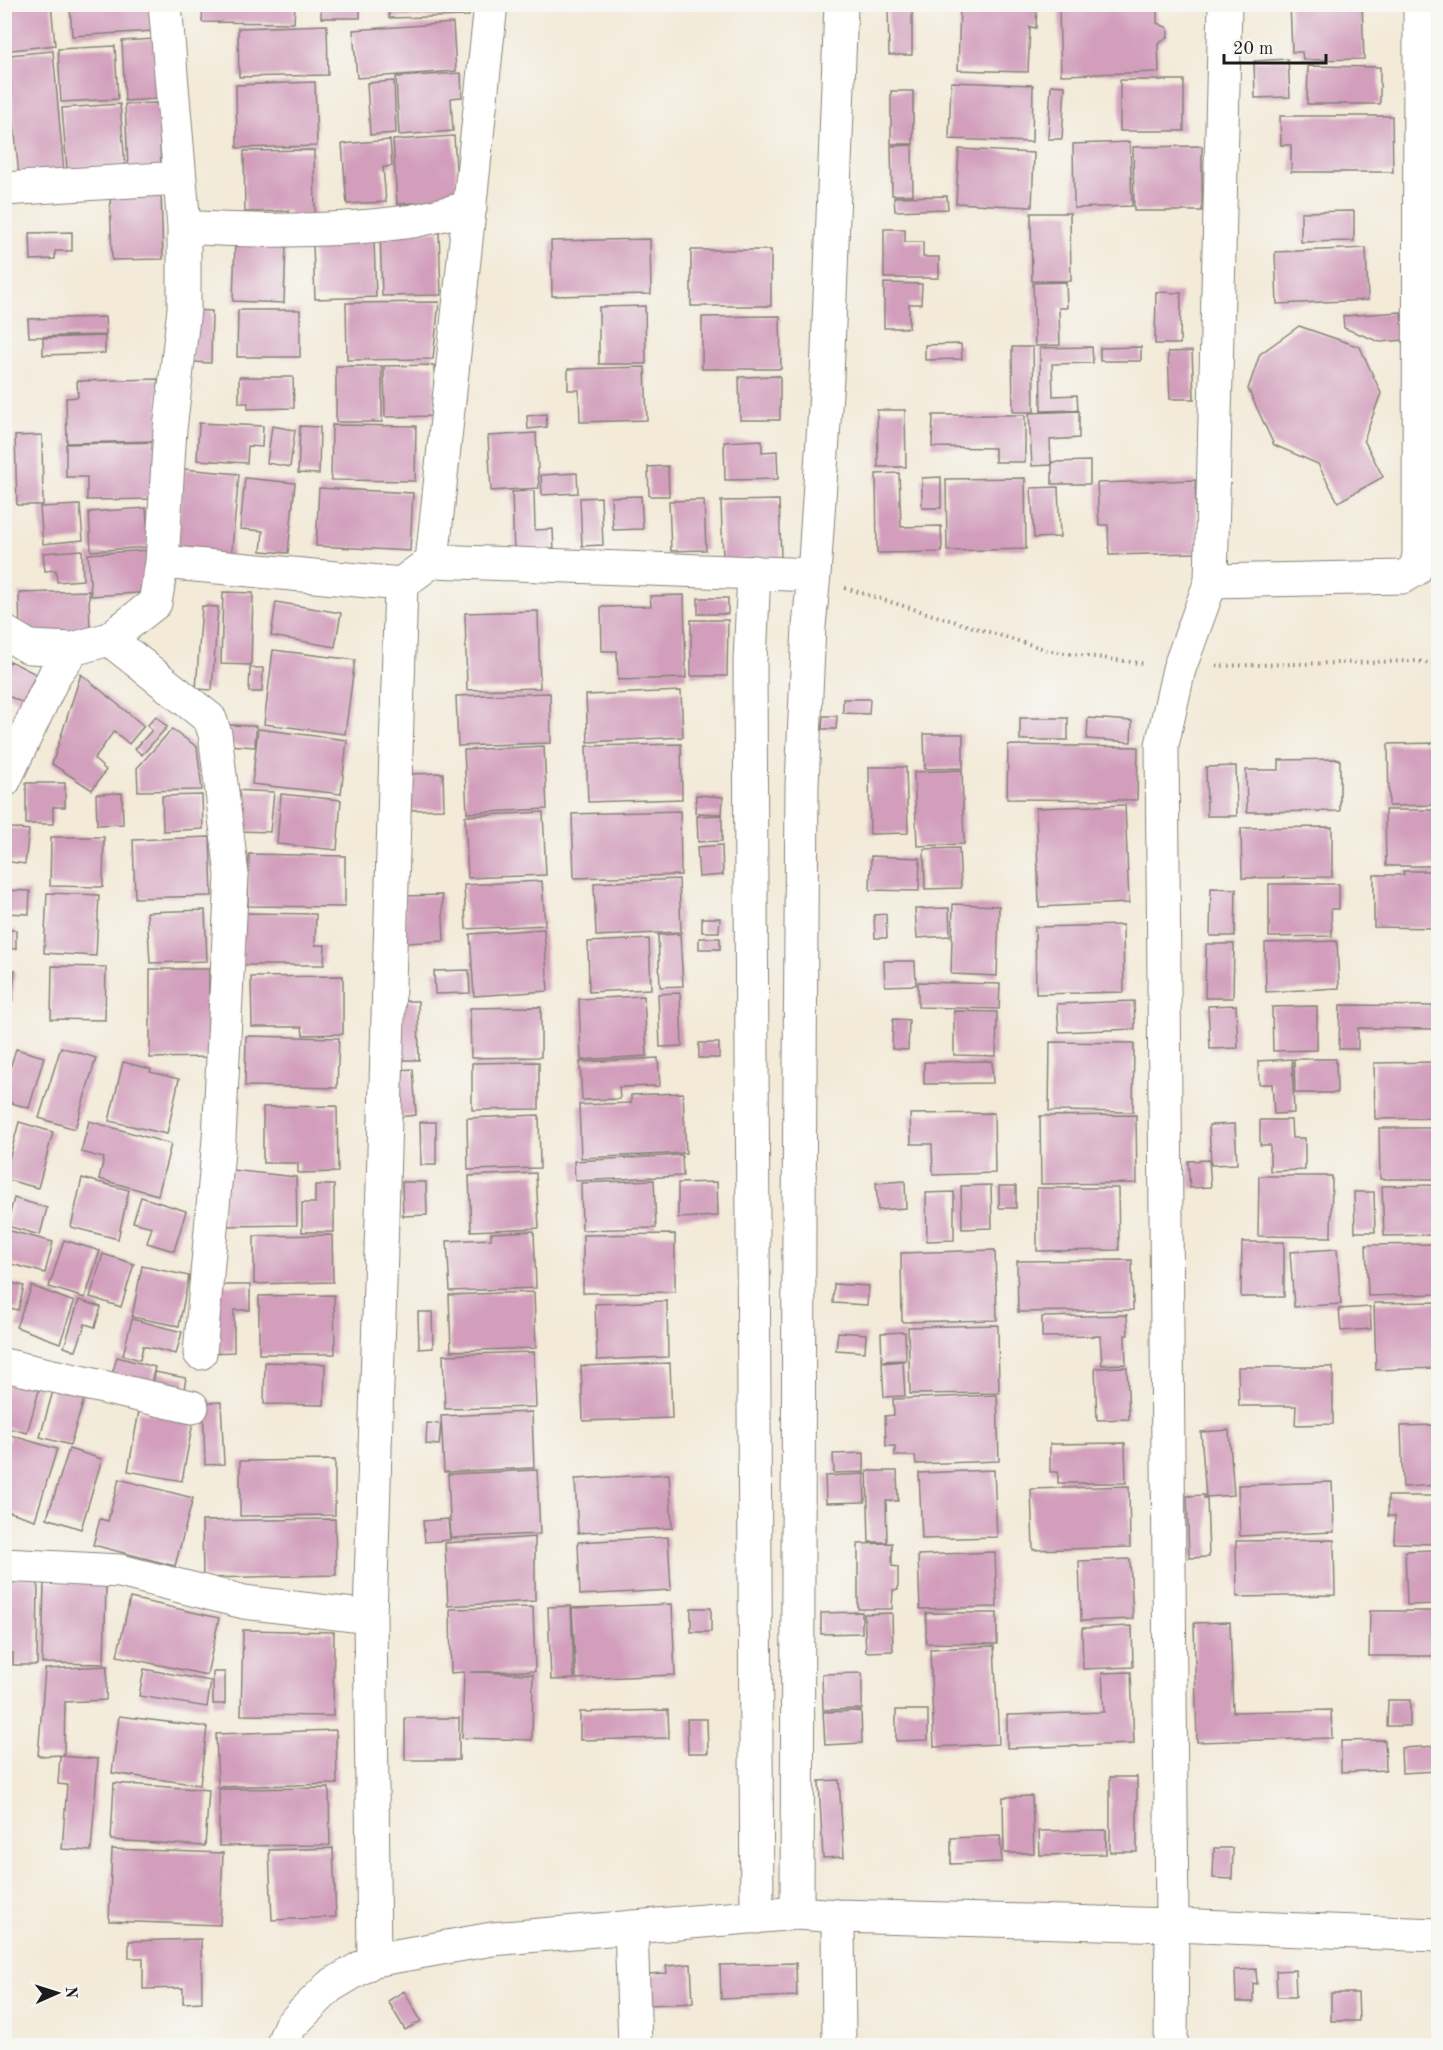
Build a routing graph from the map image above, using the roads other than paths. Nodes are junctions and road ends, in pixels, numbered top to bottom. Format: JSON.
{"nodes":[{"id":1,"x":165,"y":4,"type":"edge"},
{"id":2,"x":491,"y":4,"type":"edge"},
{"id":3,"x":841,"y":4,"type":"edge"},
{"id":4,"x":1225,"y":4,"type":"edge"},
{"id":5,"x":1420,"y":4,"type":"edge"},
{"id":6,"x":179,"y":178,"type":"junction"},
{"id":7,"x":4,"y":189,"type":"edge"},
{"id":8,"x":470,"y":208,"type":"junction"},
{"id":9,"x":184,"y":227,"type":"junction"},
{"id":10,"x":432,"y":561,"type":"junction"},
{"id":11,"x":162,"y":562,"type":"junction"},
{"id":12,"x":754,"y":572,"type":"junction"},
{"id":13,"x":814,"y":575,"type":"junction"},
{"id":14,"x":1211,"y":580,"type":"junction"},
{"id":15,"x":401,"y":584,"type":"junction"},
{"id":16,"x":4,"y":632,"type":"edge"},
{"id":17,"x":109,"y":639,"type":"junction"},
{"id":18,"x":73,"y":649,"type":"junction"},
{"id":19,"x":4,"y":782,"type":"edge"},
{"id":20,"x":799,"y":1217,"type":"junction"},
{"id":21,"x":753,"y":1218,"type":"junction"},
{"id":22,"x":200,"y":1353,"type":"dead end"},
{"id":23,"x":4,"y":1365,"type":"edge"},
{"id":24,"x":192,"y":1407,"type":"dead end"},
{"id":25,"x":4,"y":1565,"type":"edge"},
{"id":26,"x":370,"y":1617,"type":"junction"},
{"id":27,"x":797,"y":1913,"type":"junction"},
{"id":28,"x":838,"y":1916,"type":"junction"},
{"id":29,"x":757,"y":1917,"type":"junction"},
{"id":30,"x":1172,"y":1924,"type":"junction"},
{"id":31,"x":631,"y":1927,"type":"junction"},
{"id":32,"x":1438,"y":1935,"type":"edge"},
{"id":33,"x":374,"y":1960,"type":"junction"},
{"id":34,"x":282,"y":2046,"type":"edge"},
{"id":35,"x":635,"y":2046,"type":"edge"},
{"id":36,"x":838,"y":2046,"type":"edge"},
{"id":37,"x":1171,"y":2046,"type":"edge"}],
"edges":[{"from":1,"to":6,"type":"street"},
{"from":2,"to":8,"type":"street"},
{"from":3,"to":13,"type":"street"},
{"from":4,"to":14,"type":"street"},
{"from":5,"to":14,"type":"street"},
{"from":6,"to":7,"type":"street"},
{"from":6,"to":9,"type":"street"},
{"from":8,"to":9,"type":"street"},
{"from":8,"to":10,"type":"street"},
{"from":9,"to":11,"type":"street"},
{"from":10,"to":12,"type":"street"},
{"from":10,"to":15,"type":"street"},
{"from":11,"to":15,"type":"street"},
{"from":11,"to":17,"type":"street"},
{"from":12,"to":13,"type":"street"},
{"from":12,"to":21,"type":"street"},
{"from":13,"to":20,"type":"street"},
{"from":14,"to":30,"type":"street"},
{"from":15,"to":26,"type":"street"},
{"from":16,"to":18,"type":"street"},
{"from":17,"to":18,"type":"street"},
{"from":17,"to":22,"type":"street"},
{"from":18,"to":19,"type":"street"},
{"from":20,"to":21,"type":"street"},
{"from":20,"to":27,"type":"street"},
{"from":21,"to":29,"type":"street"},
{"from":23,"to":24,"type":"street"},
{"from":25,"to":26,"type":"street"},
{"from":26,"to":33,"type":"street"},
{"from":27,"to":28,"type":"street"},
{"from":27,"to":29,"type":"street"},
{"from":28,"to":30,"type":"street"},
{"from":28,"to":36,"type":"street"},
{"from":29,"to":31,"type":"street"},
{"from":30,"to":32,"type":"street"},
{"from":30,"to":37,"type":"street"},
{"from":31,"to":33,"type":"street"},
{"from":31,"to":35,"type":"street"},
{"from":33,"to":34,"type":"street"}]}
